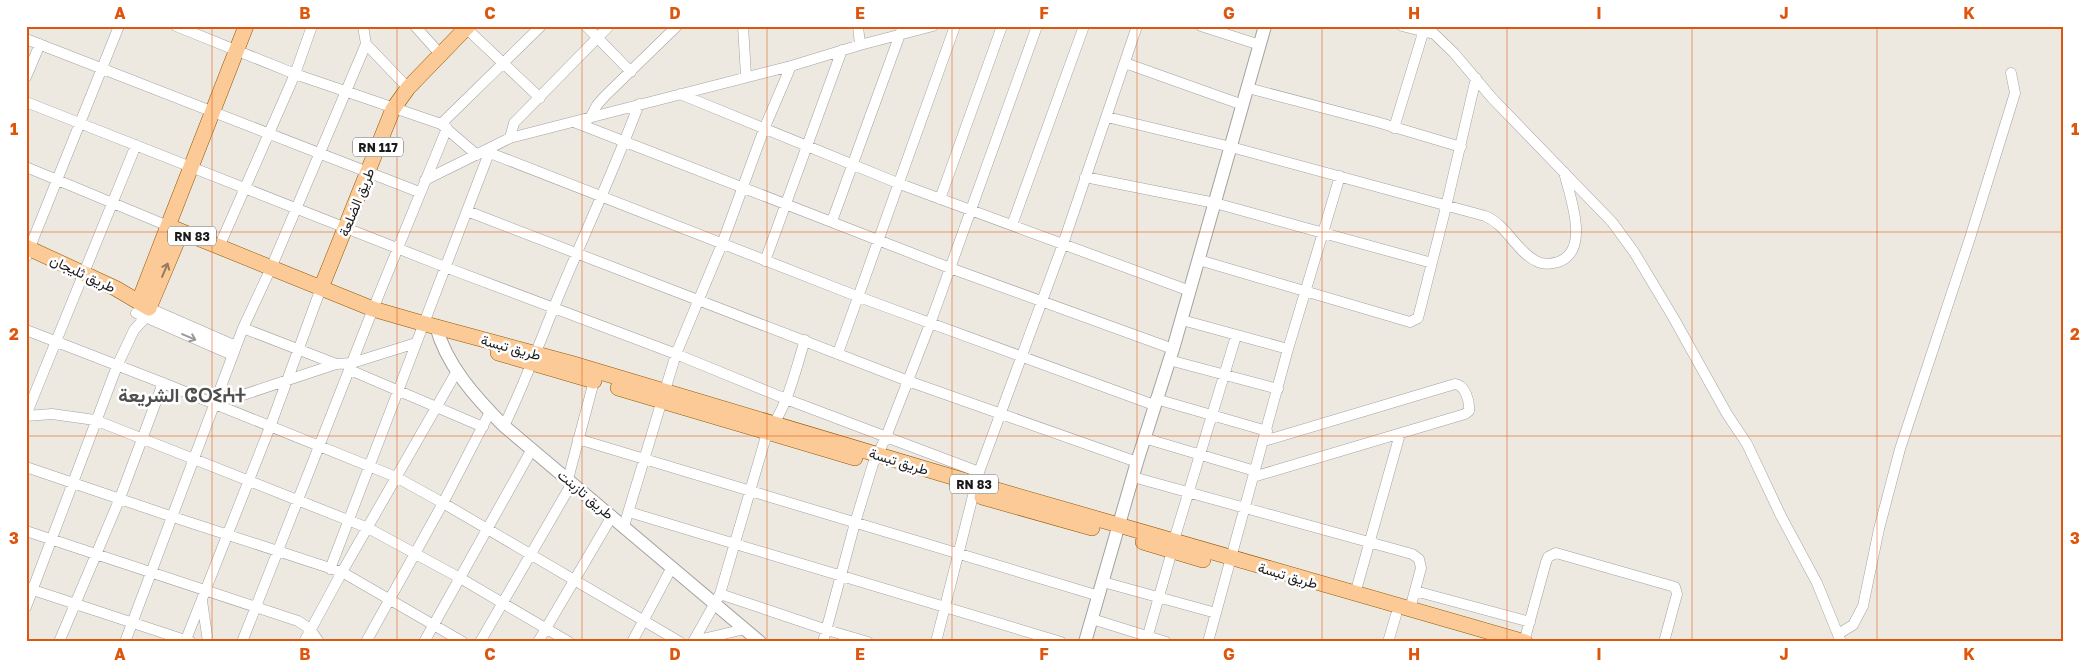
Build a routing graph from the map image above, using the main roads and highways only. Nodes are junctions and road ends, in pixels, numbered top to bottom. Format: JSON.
{"nodes":[{"id":1,"x":246,"y":26,"type":"edge"},
{"id":2,"x":467,"y":27,"type":"edge"},
{"id":3,"x":174,"y":229,"type":"junction"},
{"id":4,"x":27,"y":250,"type":"edge"},
{"id":5,"x":321,"y":288,"type":"junction"},
{"id":6,"x":534,"y":359,"type":"junction"},
{"id":7,"x":662,"y":396,"type":"junction"},
{"id":8,"x":1230,"y":563,"type":"junction"},
{"id":9,"x":1403,"y":612,"type":"junction"},
{"id":10,"x":1490,"y":642,"type":"edge"},
{"id":11,"x":1524,"y":642,"type":"edge"}],
"edges":[{"from":1,"to":3,"type":"main road","number":"RN 83"},
{"from":2,"to":5,"type":"main road","name":"طريق الضلعة","number":"RN 117"},
{"from":3,"to":4,"type":"main road","name":"طريق ثليجان"},
{"from":3,"to":5,"type":"main road","name":"طريق تبسة","number":"RN 83"},
{"from":5,"to":6,"type":"main road","name":"طريق تبسة","number":"RN 83"},
{"from":6,"to":7,"type":"main road","name":"طريق تبسة","number":"RN 83"},
{"from":6,"to":7,"type":"main road","name":"طريق تبسة","number":"RN 83"},
{"from":7,"to":8,"type":"main road","name":"طريق تبسة","number":"RN 83"},
{"from":8,"to":9,"type":"main road","name":"طريق تبسة","number":"RN 83"},
{"from":8,"to":9,"type":"main road","name":"طريق تبسة","number":"RN 83"},
{"from":9,"to":10,"type":"main road","name":"طريق تبسة","number":"RN 83"},
{"from":9,"to":11,"type":"main road","name":"طريق تبسة","number":"RN 83"}]}
